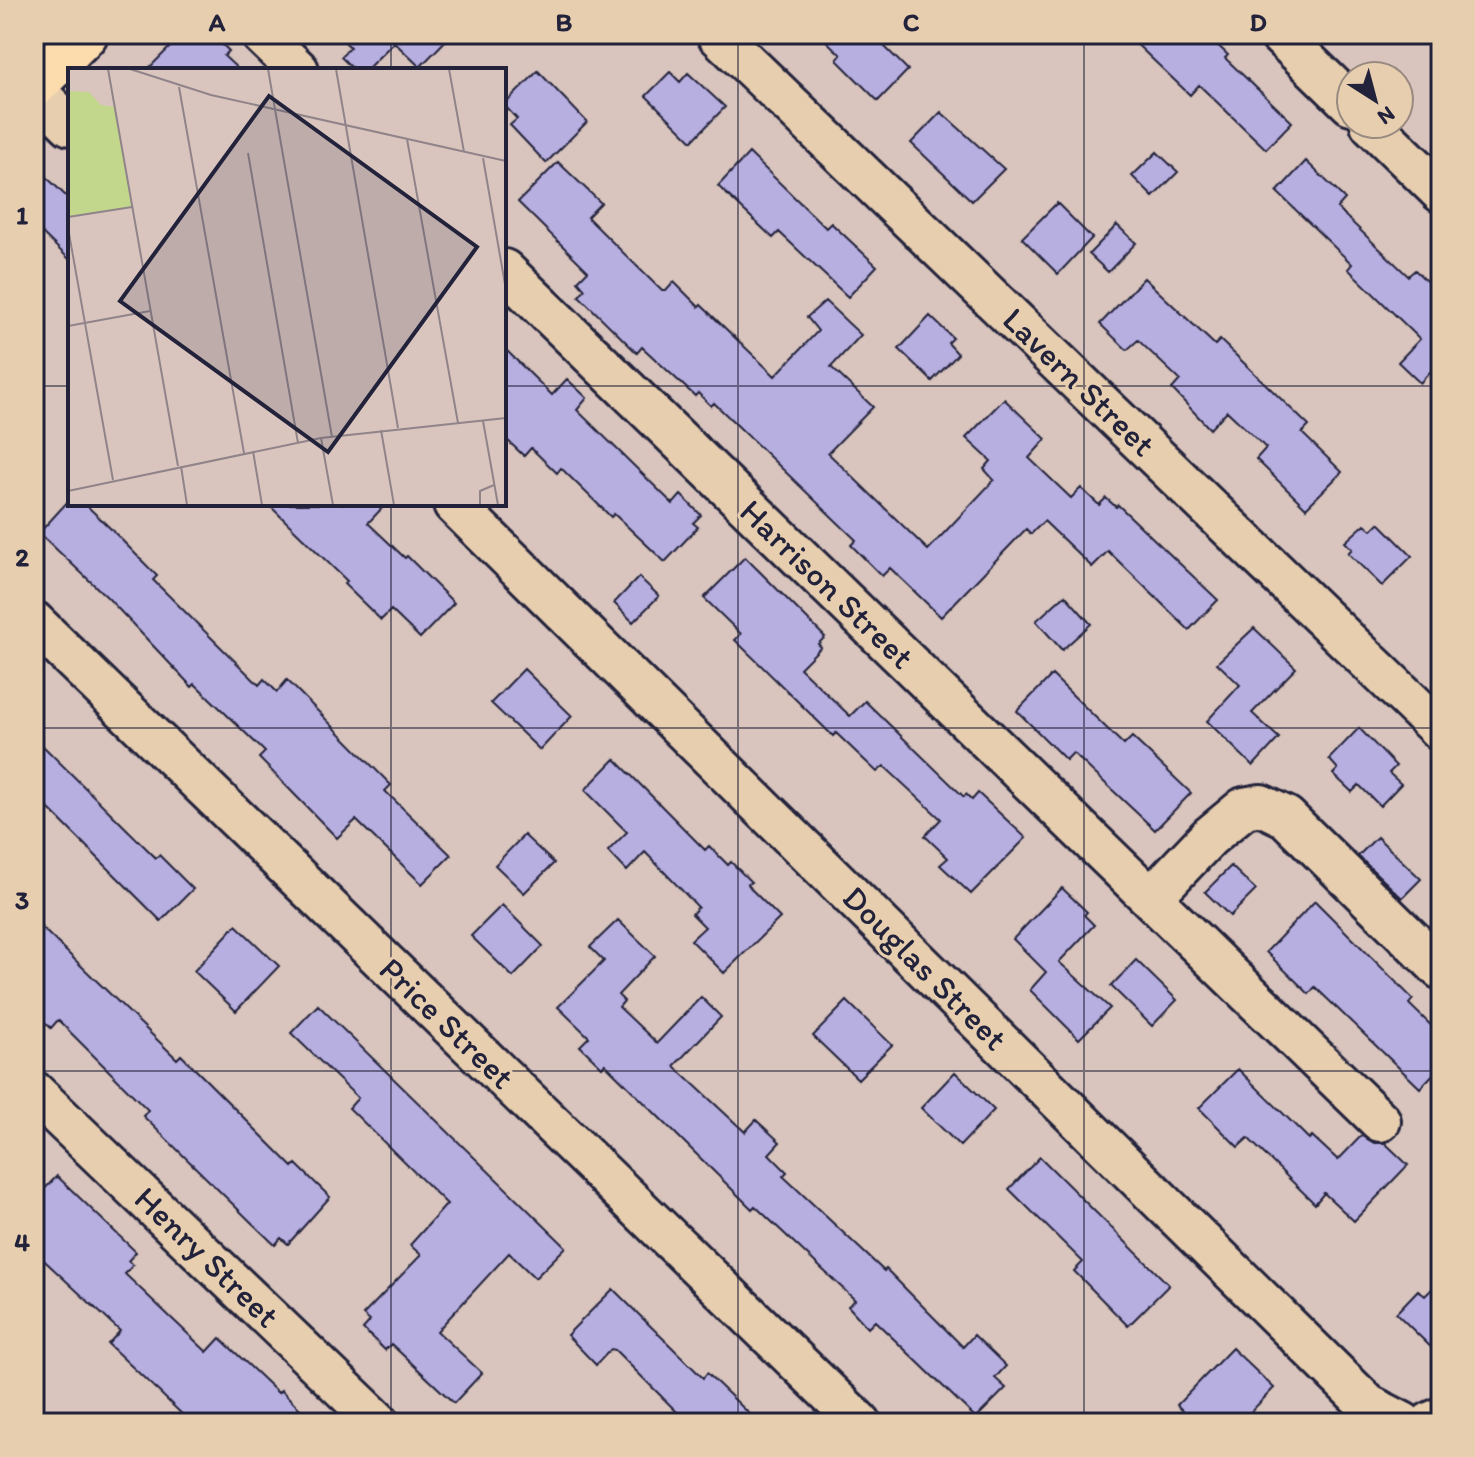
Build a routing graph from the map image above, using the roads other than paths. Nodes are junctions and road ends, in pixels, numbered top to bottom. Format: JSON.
{"nodes":[{"id":1,"x":261,"y":34,"type":"edge"},
{"id":2,"x":717,"y":34,"type":"edge"},
{"id":3,"x":76,"y":37,"type":"edge"},
{"id":4,"x":1300,"y":41,"type":"edge"},
{"id":5,"x":296,"y":68,"type":"edge"},
{"id":6,"x":1335,"y":84,"type":"edge"},
{"id":7,"x":34,"y":88,"type":"edge"},
{"id":8,"x":68,"y":123,"type":"edge"},
{"id":9,"x":1387,"y":140,"type":"edge"},
{"id":10,"x":1441,"y":192,"type":"edge"},
{"id":11,"x":506,"y":272,"type":"edge"},
{"id":12,"x":456,"y":506,"type":"edge"},
{"id":13,"x":34,"y":622,"type":"edge"},
{"id":14,"x":1441,"y":731,"type":"edge"},
{"id":15,"x":1151,"y":898,"type":"junction"},
{"id":16,"x":1441,"y":969,"type":"edge"},
{"id":17,"x":34,"y":1092,"type":"edge"},
{"id":18,"x":1380,"y":1121,"type":"dead end"},
{"id":19,"x":1441,"y":1418,"type":"edge"},
{"id":20,"x":379,"y":1423,"type":"edge"},
{"id":21,"x":860,"y":1423,"type":"edge"},
{"id":22,"x":1403,"y":1423,"type":"edge"},
{"id":23,"x":1430,"y":1423,"type":"edge"}],
"edges":[{"from":1,"to":5,"type":"street"},
{"from":2,"to":14,"type":"street","name":"Lavern Street"},
{"from":3,"to":7,"type":"main road"},
{"from":4,"to":6,"type":"street"},
{"from":7,"to":8,"type":"street"},
{"from":9,"to":10,"type":"street"},
{"from":11,"to":15,"type":"street","name":"Harrison Street"},
{"from":12,"to":22,"type":"street","name":"Douglas Street"},
{"from":13,"to":21,"type":"street","name":"Price Street"},
{"from":15,"to":16,"type":"street"},
{"from":15,"to":18,"type":"street","name":"Harrison Street"},
{"from":17,"to":20,"type":"street","name":"Henry Street"},
{"from":19,"to":23,"type":"street"}]}
